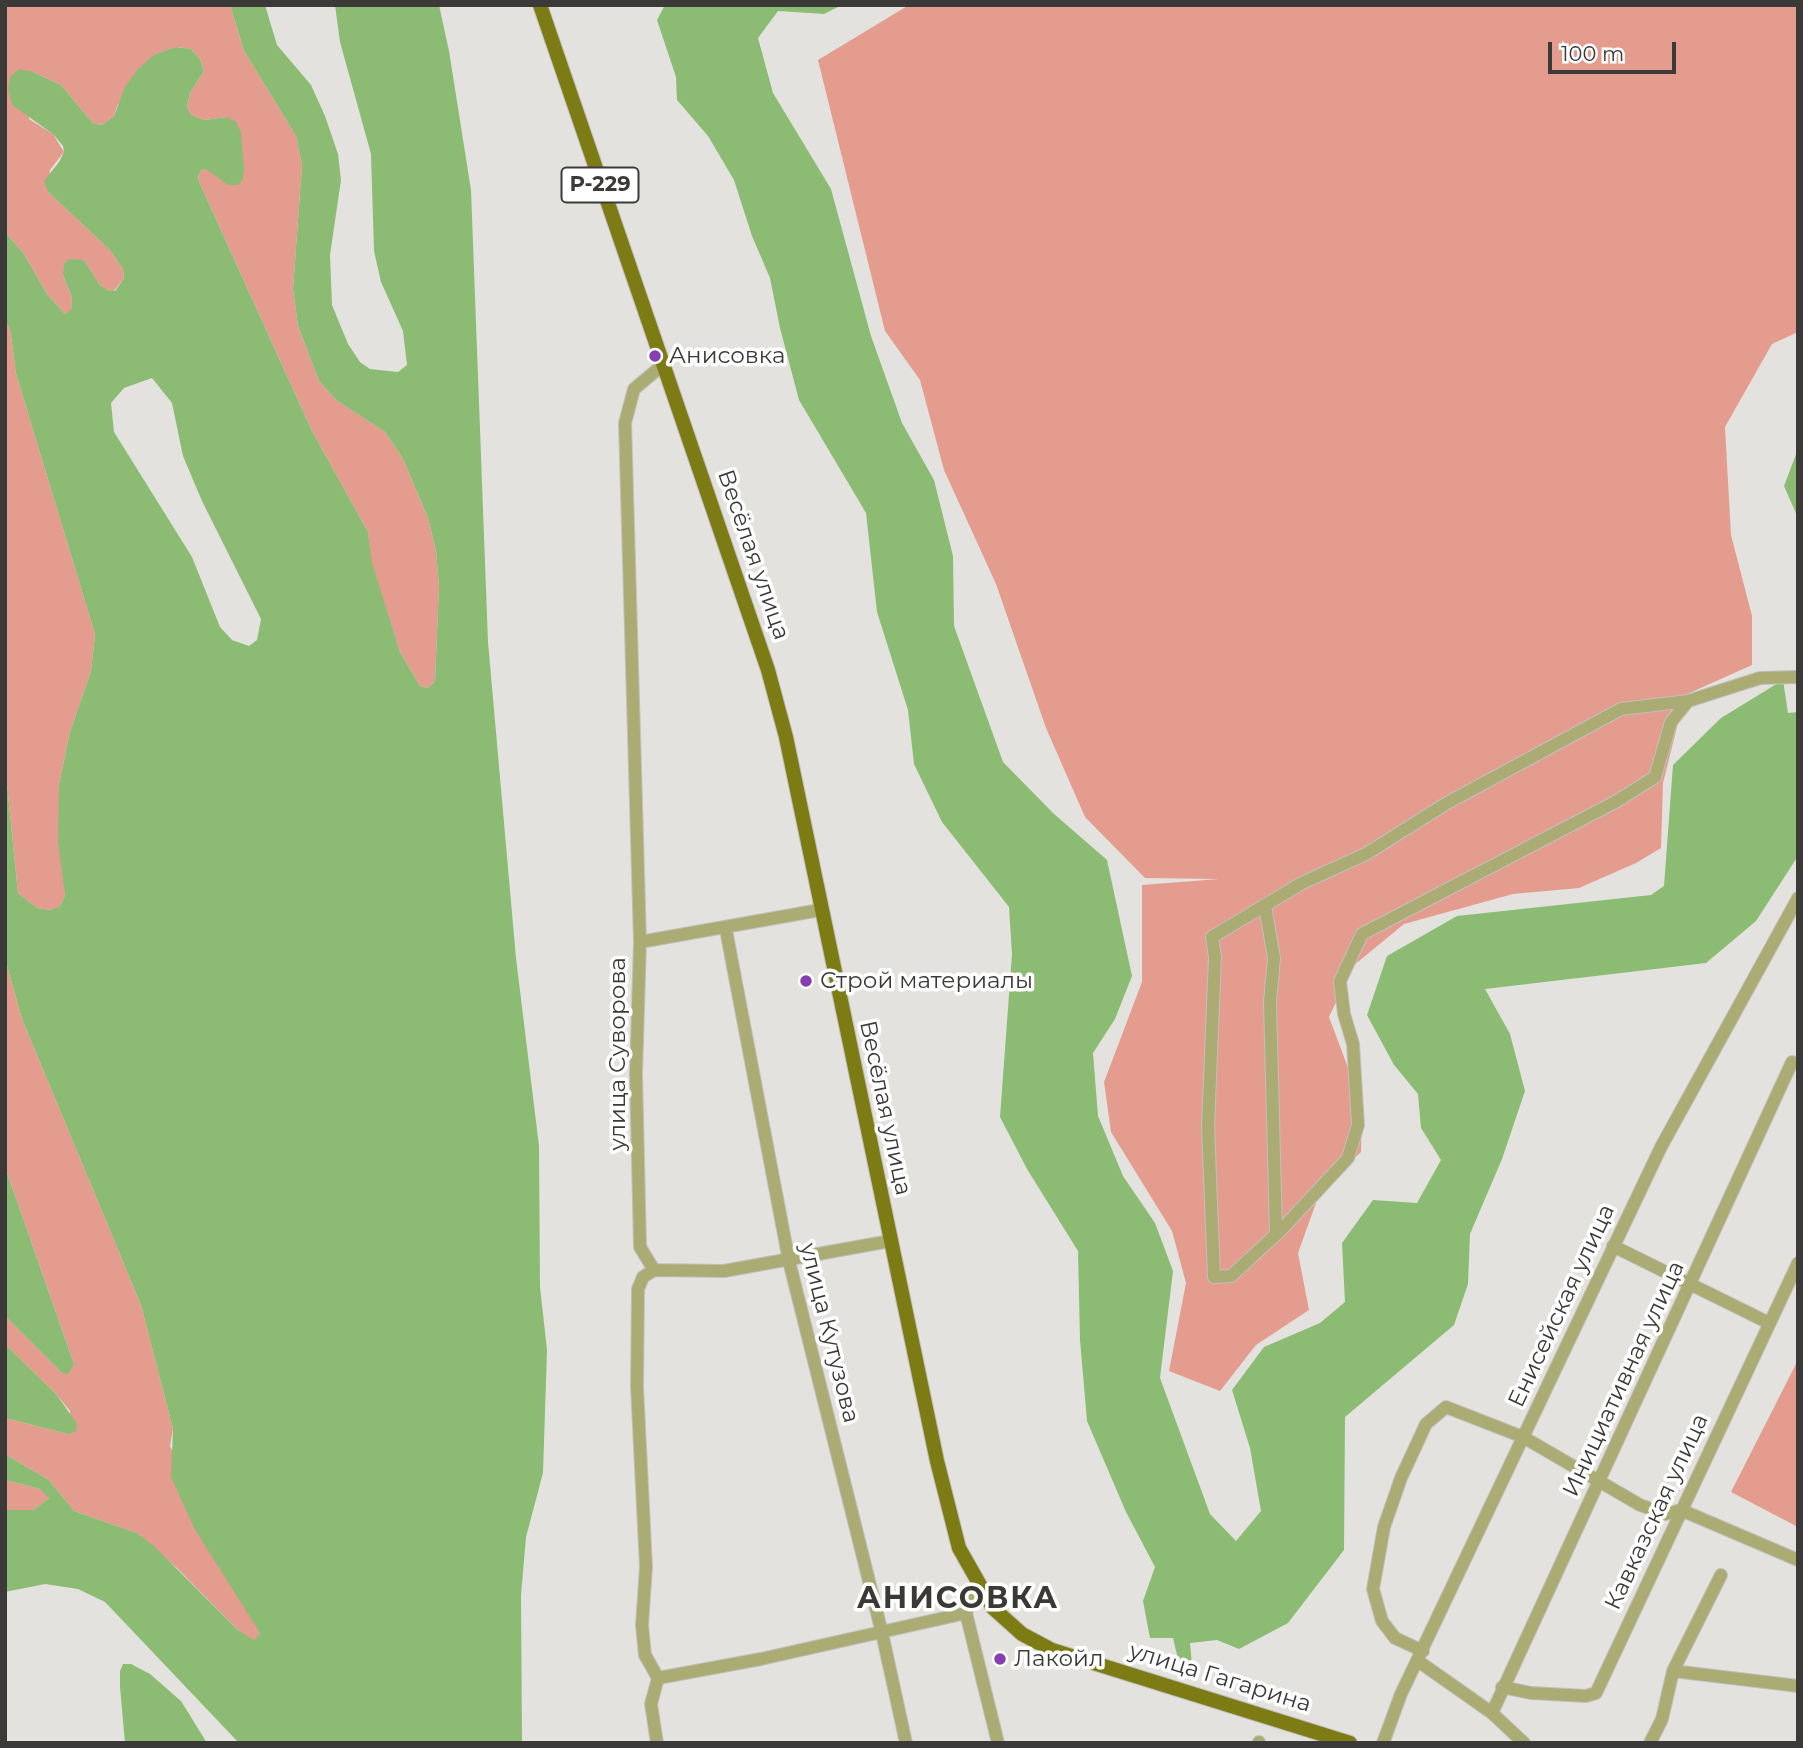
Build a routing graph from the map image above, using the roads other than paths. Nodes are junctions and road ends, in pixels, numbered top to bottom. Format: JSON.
{"nodes":[{"id":1,"x":540,"y":5,"type":"edge"},
{"id":2,"x":664,"y":364,"type":"junction"},
{"id":3,"x":1798,"y":677,"type":"edge"},
{"id":4,"x":1688,"y":701,"type":"junction"},
{"id":5,"x":1798,"y":898,"type":"edge"},
{"id":6,"x":1265,"y":906,"type":"junction"},
{"id":7,"x":820,"y":910,"type":"junction"},
{"id":8,"x":1794,"y":912,"type":"edge"},
{"id":9,"x":726,"y":930,"type":"junction"},
{"id":10,"x":640,"y":942,"type":"junction"},
{"id":11,"x":1793,"y":1062,"type":"dead end"},
{"id":12,"x":1276,"y":1234,"type":"junction"},
{"id":13,"x":890,"y":1241,"type":"junction"},
{"id":14,"x":1613,"y":1246,"type":"junction"},
{"id":15,"x":789,"y":1261,"type":"junction"},
{"id":16,"x":1798,"y":1263,"type":"edge"},
{"id":17,"x":654,"y":1270,"type":"junction"},
{"id":18,"x":1692,"y":1285,"type":"junction"},
{"id":19,"x":1769,"y":1323,"type":"junction"},
{"id":20,"x":1523,"y":1437,"type":"junction"},
{"id":21,"x":1600,"y":1480,"type":"junction"},
{"id":22,"x":1681,"y":1510,"type":"junction"},
{"id":23,"x":1798,"y":1560,"type":"edge"},
{"id":24,"x":1721,"y":1575,"type":"dead end"},
{"id":25,"x":977,"y":1584,"type":"junction"},
{"id":26,"x":966,"y":1613,"type":"junction"},
{"id":27,"x":882,"y":1633,"type":"junction"},
{"id":28,"x":1420,"y":1656,"type":"junction"},
{"id":29,"x":1673,"y":1671,"type":"junction"},
{"id":30,"x":658,"y":1678,"type":"junction"},
{"id":31,"x":1798,"y":1685,"type":"edge"},
{"id":32,"x":1502,"y":1687,"type":"junction"},
{"id":33,"x":1492,"y":1713,"type":"junction"},
{"id":34,"x":657,"y":1743,"type":"edge"},
{"id":35,"x":906,"y":1743,"type":"edge"},
{"id":36,"x":998,"y":1743,"type":"edge"},
{"id":37,"x":1350,"y":1743,"type":"edge"},
{"id":38,"x":1383,"y":1743,"type":"edge"},
{"id":39,"x":1524,"y":1743,"type":"edge"},
{"id":40,"x":1650,"y":1743,"type":"edge"}],
"edges":[{"from":1,"to":2,"type":"main road","number":"Р-229"},
{"from":2,"to":7,"type":"main road","name":"Весёлая улица","number":"Р-229"},
{"from":2,"to":10,"type":"street","name":"улица Суворова"},
{"from":3,"to":4,"type":"street"},
{"from":4,"to":6,"type":"street"},
{"from":4,"to":12,"type":"street"},
{"from":5,"to":8,"type":"street","name":"Енисейская улица"},
{"from":6,"to":12,"type":"street"},
{"from":6,"to":12,"type":"street"},
{"from":7,"to":9,"type":"street"},
{"from":7,"to":13,"type":"main road","name":"Весёлая улица","number":"Р-229"},
{"from":8,"to":14,"type":"street","name":"Енисейская улица"},
{"from":9,"to":10,"type":"street"},
{"from":9,"to":15,"type":"street","name":"улица Кутузова"},
{"from":10,"to":17,"type":"street","name":"улица Суворова"},
{"from":11,"to":18,"type":"street","name":"Инициативная улица"},
{"from":13,"to":15,"type":"street"},
{"from":13,"to":25,"type":"main road","name":"Весёлая улица","number":"Р-229"},
{"from":14,"to":18,"type":"street"},
{"from":14,"to":20,"type":"street","name":"Енисейская улица"},
{"from":15,"to":17,"type":"street"},
{"from":15,"to":27,"type":"street","name":"улица Кутузова"},
{"from":16,"to":19,"type":"street","name":"Кавказская улица"},
{"from":17,"to":30,"type":"street"},
{"from":18,"to":19,"type":"street"},
{"from":18,"to":21,"type":"street","name":"Инициативная улица"},
{"from":19,"to":22,"type":"street","name":"Кавказская улица"},
{"from":20,"to":21,"type":"street"},
{"from":20,"to":28,"type":"street","name":"Енисейская улица"},
{"from":20,"to":28,"type":"street"},
{"from":21,"to":22,"type":"street"},
{"from":21,"to":32,"type":"street","name":"Инициативная улица"},
{"from":22,"to":23,"type":"street"},
{"from":22,"to":32,"type":"street","name":"Кавказская улица"},
{"from":24,"to":29,"type":"street"},
{"from":25,"to":26,"type":"street"},
{"from":25,"to":37,"type":"main road","name":"улица Гагарина","number":"Р-229"},
{"from":26,"to":27,"type":"street"},
{"from":26,"to":36,"type":"street"},
{"from":27,"to":30,"type":"street"},
{"from":27,"to":35,"type":"street","name":"улица Кутузова"},
{"from":28,"to":33,"type":"street"},
{"from":28,"to":38,"type":"street","name":"Енисейская улица"},
{"from":29,"to":31,"type":"street"},
{"from":29,"to":40,"type":"street"},
{"from":30,"to":34,"type":"street"},
{"from":32,"to":33,"type":"street","name":"Инициативная улица"},
{"from":33,"to":39,"type":"street"}]}
